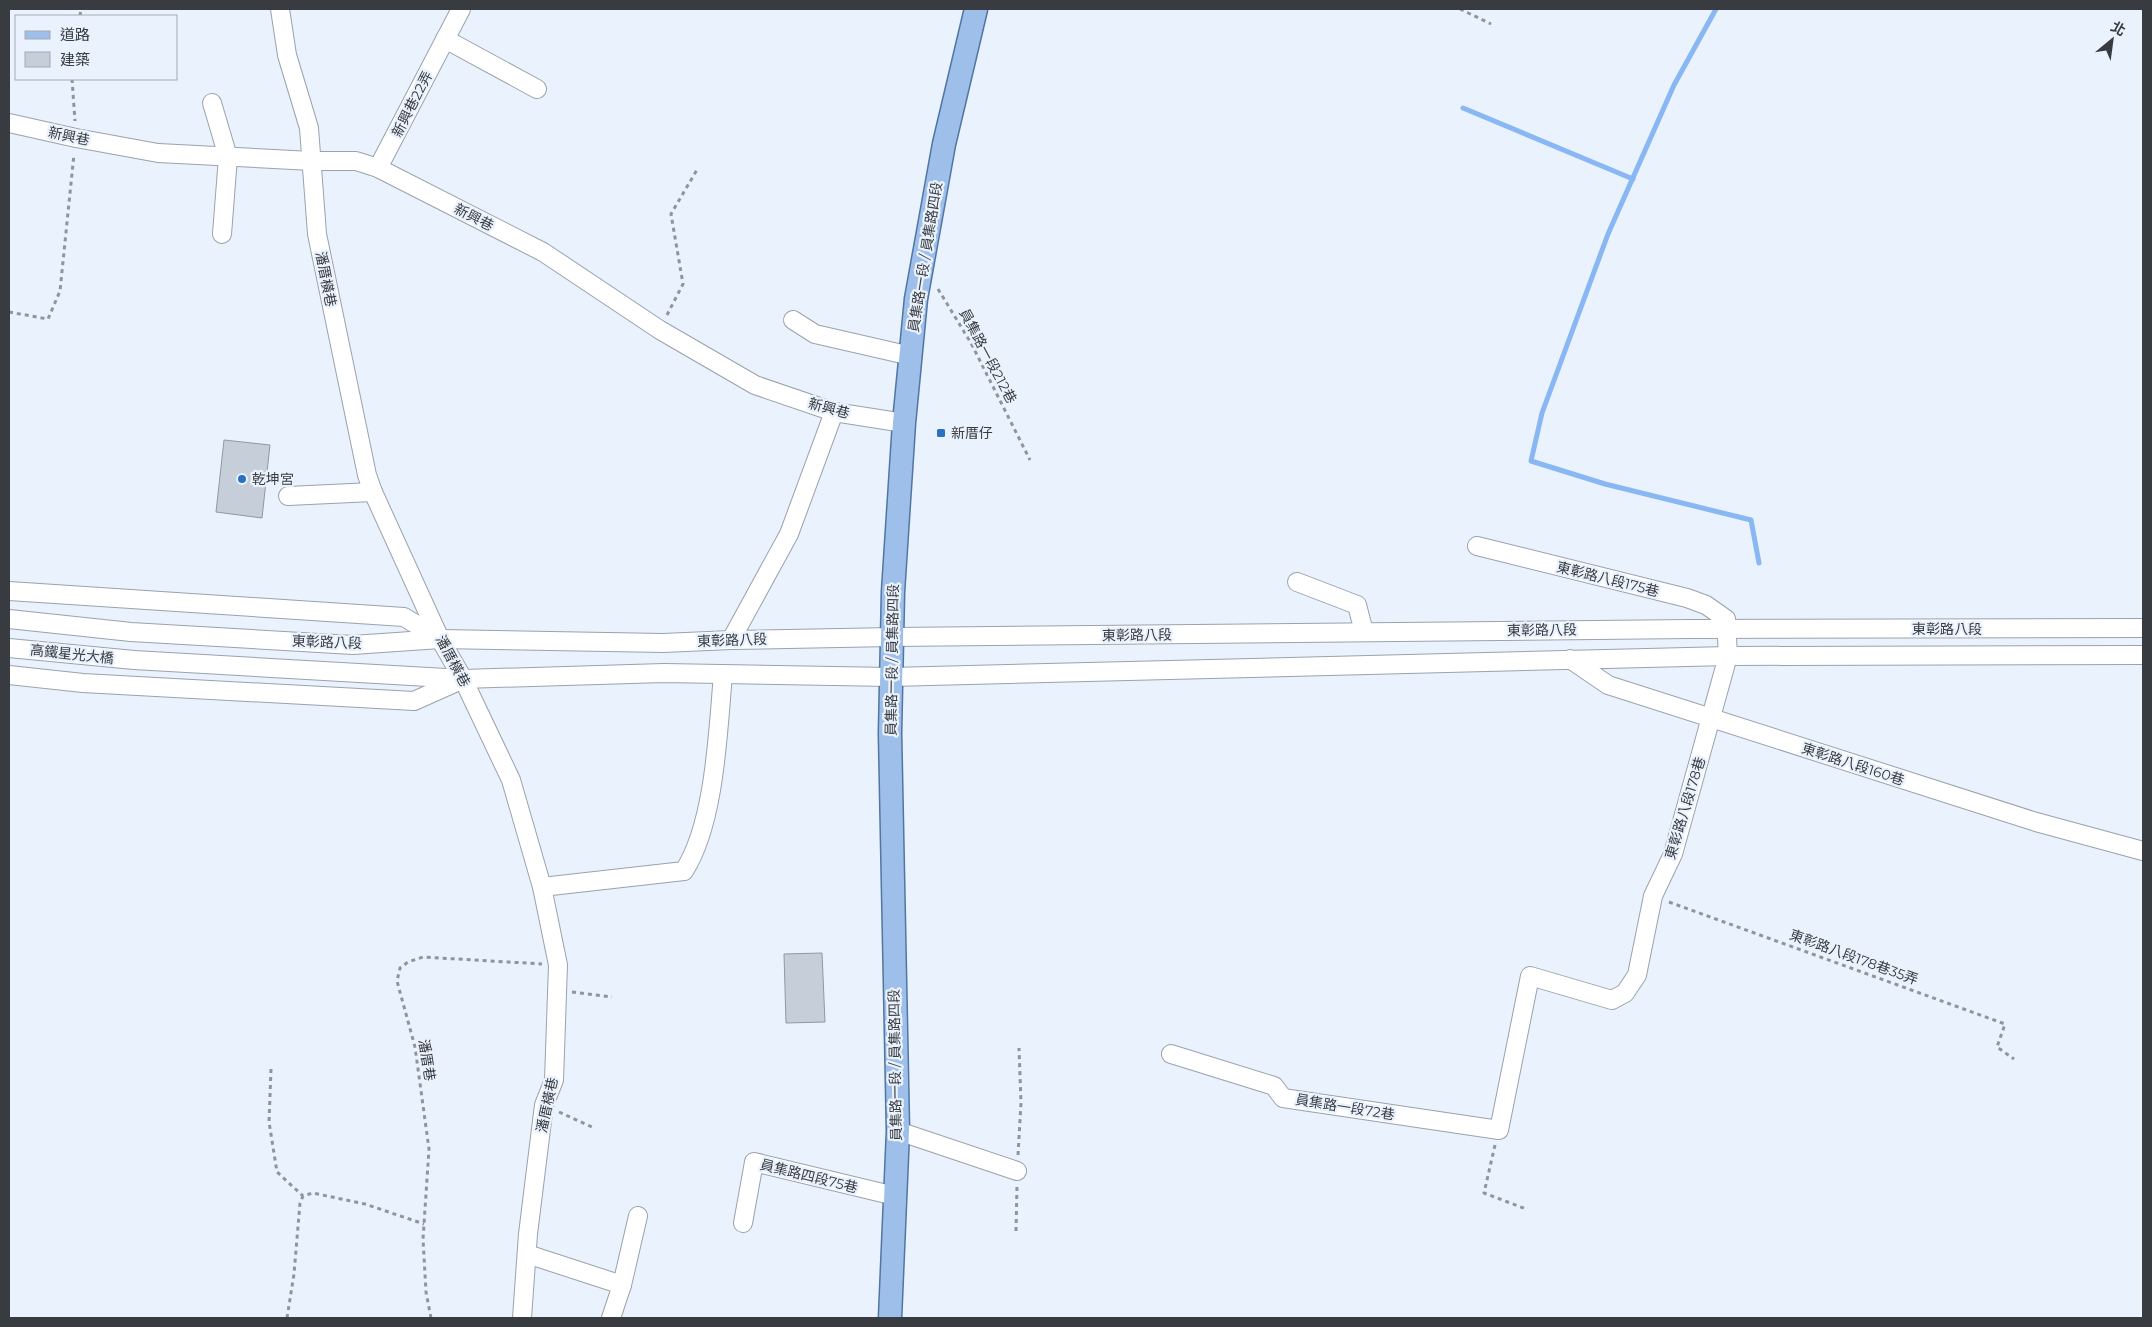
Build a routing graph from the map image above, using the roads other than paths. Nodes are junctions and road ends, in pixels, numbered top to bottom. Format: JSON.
{"nodes":[{"id":1,"x":280,"y":9,"type":"edge"},
{"id":2,"x":461,"y":9,"type":"edge"},
{"id":3,"x":976,"y":9,"type":"edge"},
{"id":4,"x":445,"y":39,"type":"junction"},
{"id":5,"x":537,"y":89,"type":"dead end"},
{"id":6,"x":212,"y":103,"type":"dead end"},
{"id":7,"x":9,"y":123,"type":"edge"},
{"id":8,"x":228,"y":157,"type":"junction"},
{"id":9,"x":312,"y":161,"type":"junction"},
{"id":10,"x":378,"y":168,"type":"junction"},
{"id":11,"x":222,"y":234,"type":"dead end"},
{"id":12,"x":793,"y":320,"type":"dead end"},
{"id":13,"x":911,"y":356,"type":"junction"},
{"id":14,"x":834,"y":412,"type":"junction"},
{"id":15,"x":904,"y":423,"type":"junction"},
{"id":16,"x":373,"y":492,"type":"junction"},
{"id":17,"x":288,"y":496,"type":"dead end"},
{"id":18,"x":1477,"y":546,"type":"dead end"},
{"id":19,"x":1297,"y":582,"type":"dead end"},
{"id":20,"x":9,"y":591,"type":"edge"},
{"id":21,"x":9,"y":620,"type":"edge"},
{"id":22,"x":2143,"y":628,"type":"edge"},
{"id":23,"x":1728,"y":629,"type":"junction"},
{"id":24,"x":131,"y":632,"type":"joint"},
{"id":25,"x":1364,"y":632,"type":"junction"},
{"id":26,"x":892,"y":637,"type":"junction"},
{"id":27,"x":440,"y":639,"type":"junction"},
{"id":28,"x":731,"y":640,"type":"junction"},
{"id":29,"x":9,"y":648,"type":"edge"},
{"id":30,"x":2143,"y":655,"type":"edge"},
{"id":31,"x":1728,"y":656,"type":"junction"},
{"id":32,"x":1570,"y":659,"type":"junction"},
{"id":33,"x":134,"y":660,"type":"joint"},
{"id":34,"x":723,"y":674,"type":"junction"},
{"id":35,"x":9,"y":675,"type":"edge"},
{"id":36,"x":891,"y":677,"type":"junction"},
{"id":37,"x":463,"y":679,"type":"junction"},
{"id":38,"x":1712,"y":719,"type":"junction"},
{"id":39,"x":2143,"y":851,"type":"edge"},
{"id":40,"x":542,"y":886,"type":"junction"},
{"id":41,"x":1171,"y":1054,"type":"dead end"},
{"id":42,"x":1499,"y":1130,"type":"joint"},
{"id":43,"x":898,"y":1131,"type":"junction"},
{"id":44,"x":1017,"y":1171,"type":"road end"},
{"id":45,"x":895,"y":1196,"type":"junction"},
{"id":46,"x":638,"y":1216,"type":"dead end"},
{"id":47,"x":743,"y":1223,"type":"dead end"},
{"id":48,"x":527,"y":1254,"type":"junction"},
{"id":49,"x":622,"y":1285,"type":"junction"},
{"id":50,"x":522,"y":1318,"type":"edge"},
{"id":51,"x":611,"y":1318,"type":"edge"},
{"id":52,"x":890,"y":1318,"type":"edge"}],
"edges":[{"from":1,"to":9,"type":"street","name":"潘厝橫巷"},
{"from":2,"to":4,"type":"street","name":"新興巷22弄"},
{"from":3,"to":13,"type":"main road","name":"員集路一段 / 員集路四段"},
{"from":4,"to":5,"type":"street"},
{"from":4,"to":10,"type":"street","name":"新興巷22弄"},
{"from":6,"to":8,"type":"street"},
{"from":7,"to":8,"type":"street","name":"新興巷"},
{"from":8,"to":9,"type":"street","name":"新興巷"},
{"from":8,"to":11,"type":"street"},
{"from":9,"to":10,"type":"street","name":"新興巷"},
{"from":9,"to":16,"type":"street","name":"潘厝橫巷"},
{"from":10,"to":14,"type":"street","name":"新興巷"},
{"from":12,"to":13,"type":"street"},
{"from":13,"to":15,"type":"main road","name":"員集路一段 / 員集路四段"},
{"from":14,"to":15,"type":"street","name":"新興巷"},
{"from":14,"to":28,"type":"street"},
{"from":15,"to":26,"type":"main road","name":"員集路一段 / 員集路四段"},
{"from":16,"to":17,"type":"street"},
{"from":16,"to":27,"type":"street","name":"潘厝橫巷"},
{"from":18,"to":23,"type":"street","name":"東彰路八段175巷"},
{"from":19,"to":25,"type":"street"},
{"from":20,"to":27,"type":"street"},
{"from":21,"to":24,"type":"street","name":"高鐵星光大橋"},
{"from":22,"to":23,"type":"street","name":"東彰路八段"},
{"from":23,"to":25,"type":"street","name":"東彰路八段"},
{"from":23,"to":31,"type":"street","name":"東彰路八段178巷"},
{"from":24,"to":27,"type":"street","name":"東彰路八段"},
{"from":25,"to":26,"type":"street","name":"東彰路八段"},
{"from":26,"to":28,"type":"street","name":"東彰路八段"},
{"from":26,"to":36,"type":"main road","name":"員集路一段 / 員集路四段"},
{"from":27,"to":28,"type":"street","name":"東彰路八段"},
{"from":27,"to":37,"type":"street","name":"潘厝橫巷"},
{"from":29,"to":33,"type":"street","name":"高鐵星光大橋"},
{"from":30,"to":31,"type":"street","name":"東彰路八段"},
{"from":31,"to":32,"type":"street","name":"東彰路八段"},
{"from":31,"to":38,"type":"street","name":"東彰路八段178巷"},
{"from":32,"to":36,"type":"street","name":"東彰路八段"},
{"from":32,"to":38,"type":"street","name":"東彰路八段160巷"},
{"from":33,"to":37,"type":"street","name":"東彰路八段"},
{"from":34,"to":36,"type":"street","name":"東彰路八段"},
{"from":34,"to":37,"type":"street","name":"東彰路八段"},
{"from":34,"to":40,"type":"street"},
{"from":35,"to":37,"type":"street"},
{"from":36,"to":43,"type":"main road","name":"員集路一段 / 員集路四段"},
{"from":37,"to":40,"type":"street","name":"潘厝橫巷"},
{"from":38,"to":39,"type":"street","name":"東彰路八段160巷"},
{"from":38,"to":42,"type":"street","name":"東彰路八段178巷"},
{"from":40,"to":48,"type":"street","name":"潘厝橫巷"},
{"from":41,"to":42,"type":"street","name":"員集路一段72巷"},
{"from":43,"to":44,"type":"street"},
{"from":43,"to":45,"type":"main road","name":"員集路一段 / 員集路四段"},
{"from":45,"to":47,"type":"street","name":"員集路四段75巷"},
{"from":45,"to":52,"type":"main road","name":"員集路一段 / 員集路四段"},
{"from":46,"to":49,"type":"street"},
{"from":48,"to":49,"type":"street"},
{"from":48,"to":50,"type":"street","name":"潘厝橫巷"},
{"from":49,"to":51,"type":"street"}]}
